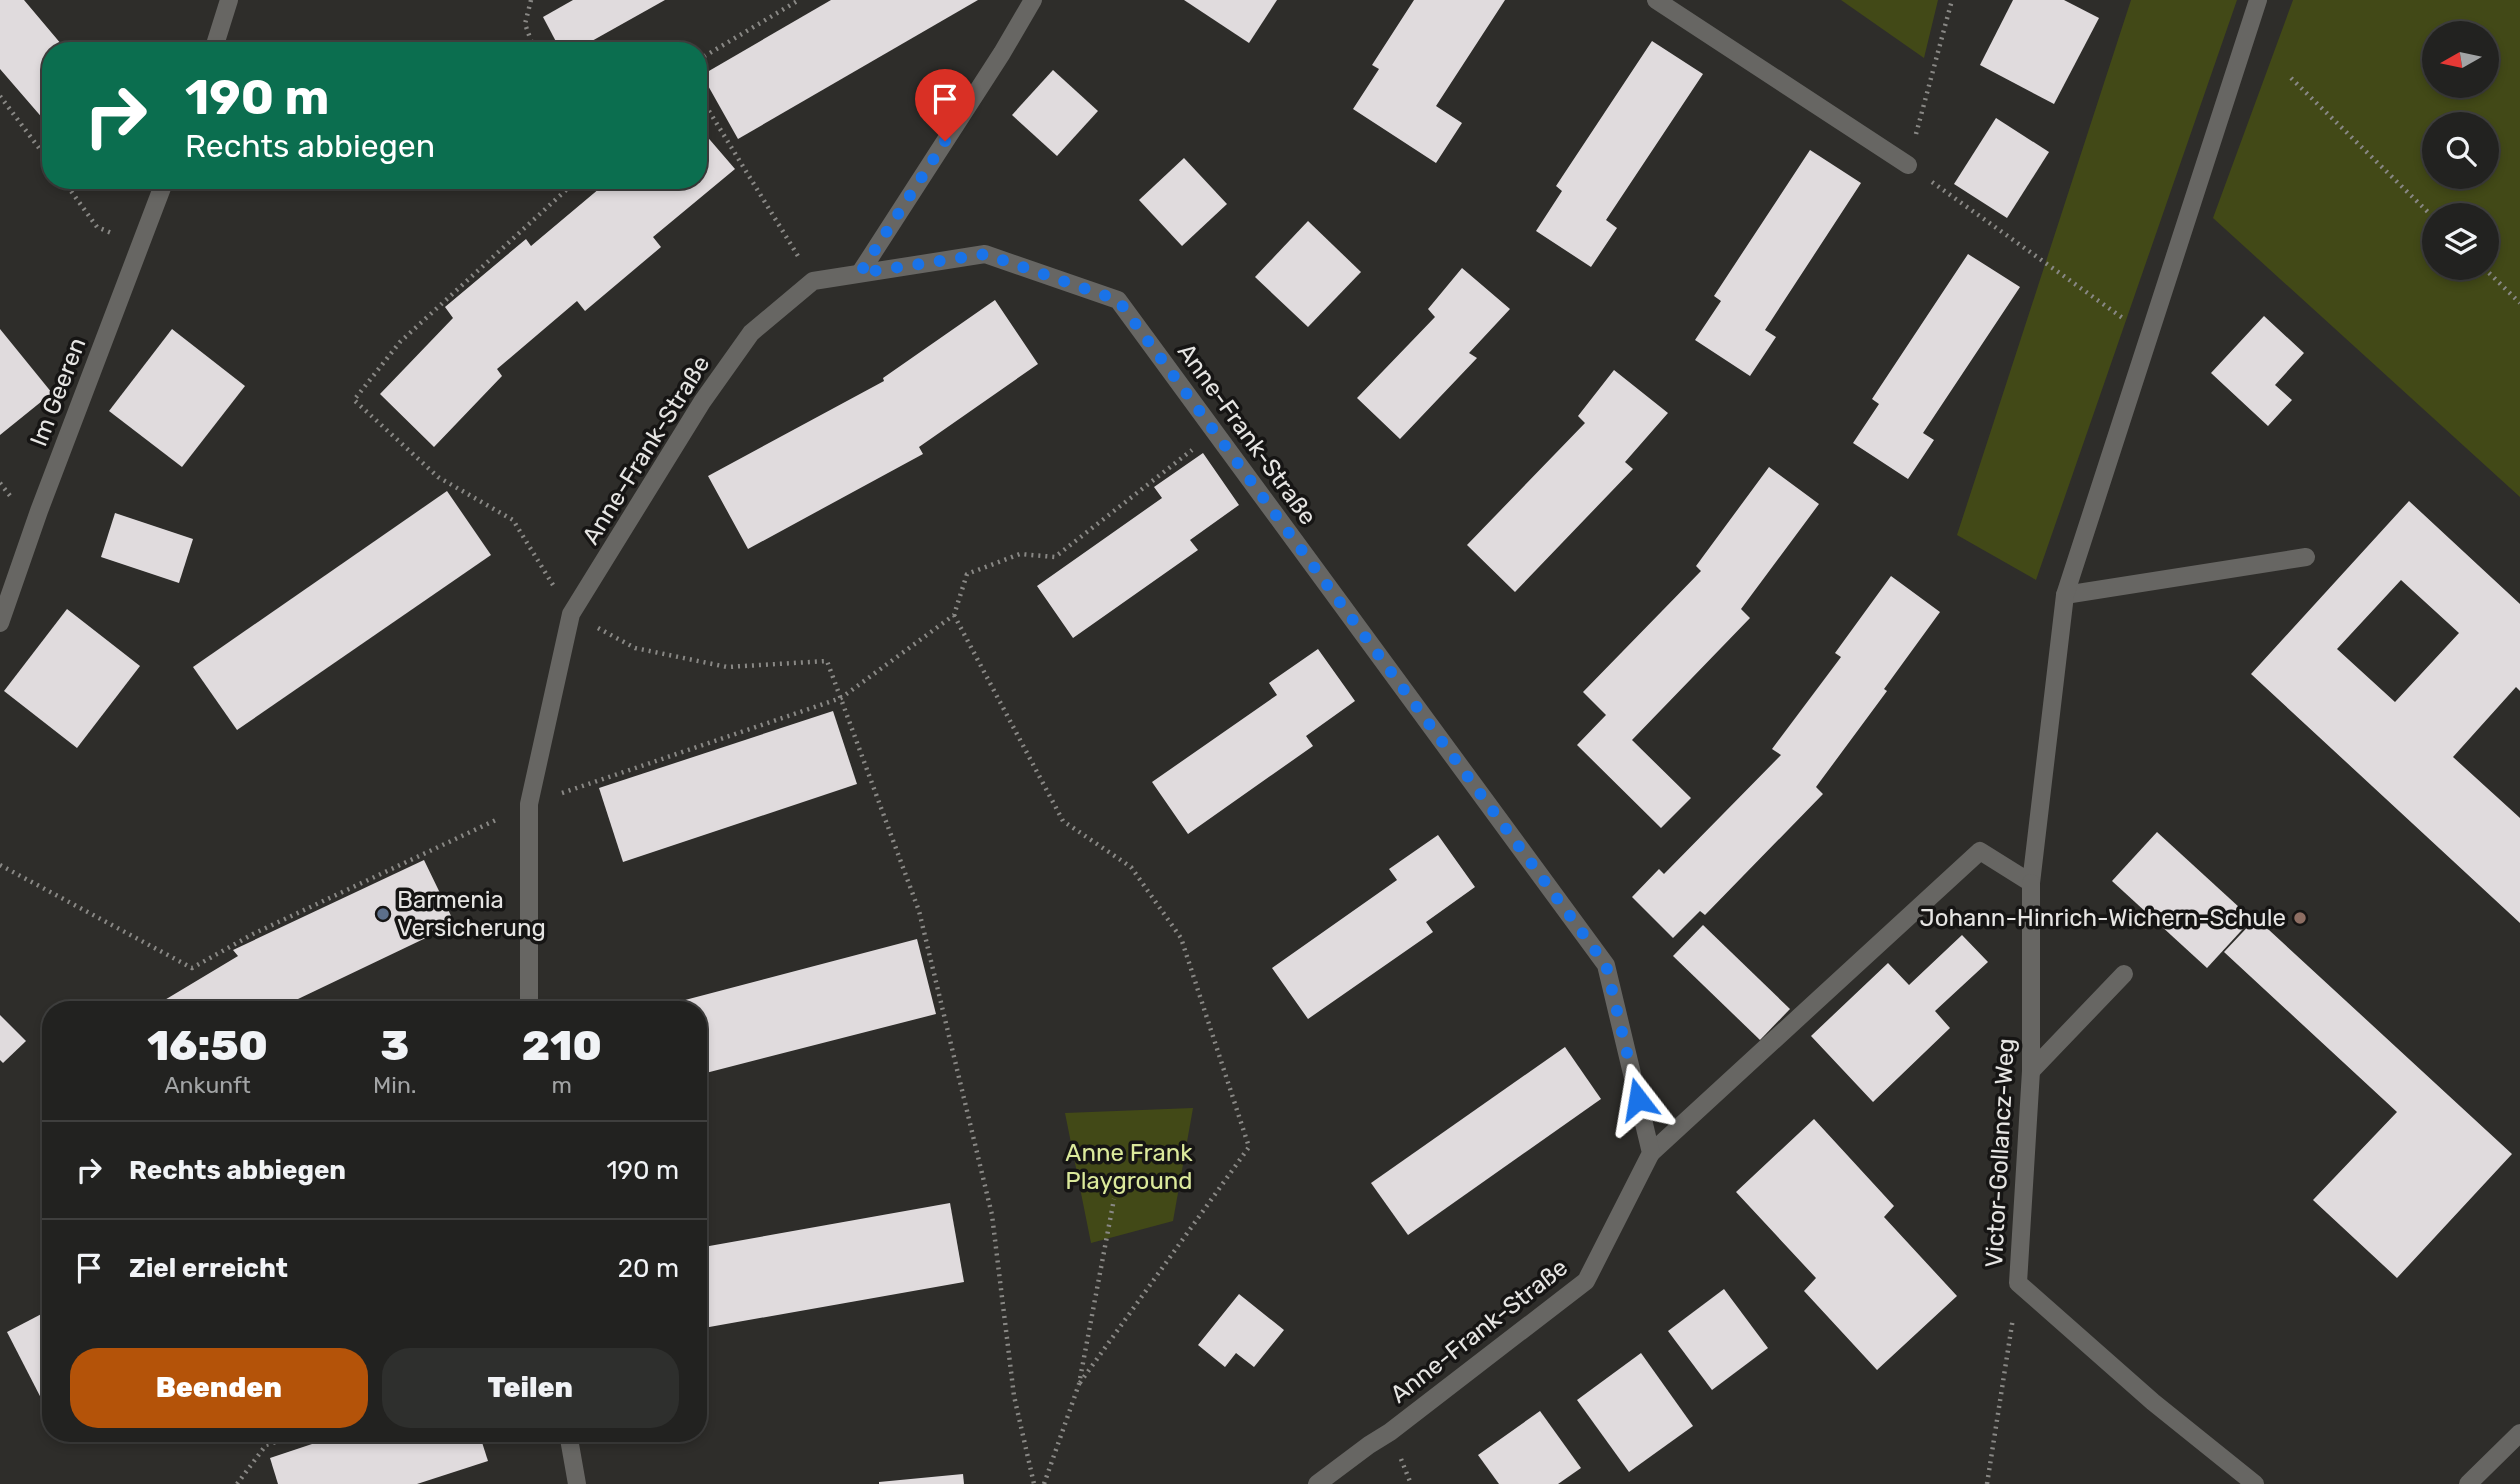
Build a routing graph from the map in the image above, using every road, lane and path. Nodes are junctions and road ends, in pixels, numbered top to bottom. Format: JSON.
{"nodes":[{"id":1,"x":229,"y":0,"type":"edge"},
{"id":2,"x":531,"y":0,"type":"edge"},
{"id":3,"x":799,"y":0,"type":"edge"},
{"id":4,"x":1033,"y":0,"type":"edge"},
{"id":5,"x":1656,"y":0,"type":"edge"},
{"id":6,"x":1952,"y":0,"type":"edge"},
{"id":7,"x":2258,"y":0,"type":"edge"},
{"id":8,"x":216,"y":42,"type":"edge"},
{"id":9,"x":532,"y":42,"type":"edge"},
{"id":10,"x":707,"y":55,"type":"edge"},
{"id":11,"x":2291,"y":78,"type":"dead end"},
{"id":12,"x":0,"y":96,"type":"edge"},
{"id":13,"x":707,"y":108,"type":"edge"},
{"id":14,"x":42,"y":152,"type":"edge"},
{"id":15,"x":1908,"y":165,"type":"junction"},
{"id":16,"x":70,"y":189,"type":"edge"},
{"id":17,"x":161,"y":189,"type":"edge"},
{"id":18,"x":568,"y":189,"type":"edge"},
{"id":19,"x":2422,"y":206,"type":"edge"},
{"id":20,"x":140,"y":244,"type":"junction"},
{"id":21,"x":860,"y":273,"type":"junction"},
{"id":22,"x":2496,"y":280,"type":"edge"},
{"id":23,"x":813,"y":281,"type":"junction"},
{"id":24,"x":2520,"y":303,"type":"edge"},
{"id":25,"x":2148,"y":336,"type":"junction"},
{"id":26,"x":1215,"y":432,"type":"junction"},
{"id":27,"x":2306,"y":557,"type":"dead end"},
{"id":28,"x":2065,"y":595,"type":"junction"},
{"id":29,"x":571,"y":614,"type":"junction"},
{"id":30,"x":954,"y":615,"type":"junction"},
{"id":31,"x":0,"y":623,"type":"edge"},
{"id":32,"x":841,"y":698,"type":"junction"},
{"id":33,"x":529,"y":804,"type":"junction"},
{"id":34,"x":0,"y":865,"type":"edge"},
{"id":35,"x":2031,"y":883,"type":"junction"},
{"id":36,"x":2124,"y":974,"type":"dead end"},
{"id":37,"x":529,"y":1001,"type":"edge"},
{"id":38,"x":2031,"y":1071,"type":"junction"},
{"id":39,"x":1651,"y":1153,"type":"junction"},
{"id":40,"x":1114,"y":1199,"type":"dead end"},
{"id":41,"x":2018,"y":1283,"type":"junction"},
{"id":42,"x":1079,"y":1384,"type":"junction"},
{"id":43,"x":2520,"y":1433,"type":"edge"},
{"id":44,"x":276,"y":1442,"type":"edge"},
{"id":45,"x":570,"y":1442,"type":"edge"},
{"id":46,"x":237,"y":1484,"type":"edge"},
{"id":47,"x":577,"y":1484,"type":"edge"},
{"id":48,"x":1034,"y":1484,"type":"edge"},
{"id":49,"x":1044,"y":1484,"type":"edge"},
{"id":50,"x":1317,"y":1484,"type":"edge"},
{"id":51,"x":1987,"y":1484,"type":"edge"},
{"id":52,"x":2255,"y":1484,"type":"edge"},
{"id":53,"x":2468,"y":1484,"type":"edge"}],
"edges":[{"from":1,"to":8,"type":"street"},
{"from":2,"to":9,"type":"path"},
{"from":3,"to":10,"type":"path"},
{"from":4,"to":21,"type":"street"},
{"from":5,"to":15,"type":"street"},
{"from":6,"to":15,"type":"path"},
{"from":7,"to":25,"type":"street","name":"Victor-Gollancz-Weg"},
{"from":11,"to":19,"type":"path"},
{"from":12,"to":14,"type":"path"},
{"from":13,"to":23,"type":"path"},
{"from":15,"to":25,"type":"path"},
{"from":16,"to":20,"type":"path"},
{"from":17,"to":20,"type":"street","name":"Im Geeren"},
{"from":18,"to":29,"type":"path"},
{"from":20,"to":31,"type":"street","name":"Im Geeren"},
{"from":21,"to":23,"type":"street","name":"Anne-Frank-Straße"},
{"from":21,"to":26,"type":"street","name":"Anne-Frank-Straße"},
{"from":22,"to":24,"type":"path"},
{"from":23,"to":29,"type":"street","name":"Anne-Frank-Straße"},
{"from":25,"to":28,"type":"street","name":"Victor-Gollancz-Weg"},
{"from":26,"to":30,"type":"path"},
{"from":26,"to":39,"type":"street","name":"Anne-Frank-Straße"},
{"from":27,"to":28,"type":"street"},
{"from":28,"to":35,"type":"street","name":"Victor-Gollancz-Weg"},
{"from":29,"to":32,"type":"path"},
{"from":29,"to":33,"type":"street","name":"Anne-Frank-Straße"},
{"from":30,"to":32,"type":"path"},
{"from":30,"to":42,"type":"path"},
{"from":32,"to":33,"type":"path"},
{"from":32,"to":48,"type":"path"},
{"from":33,"to":34,"type":"path"},
{"from":33,"to":37,"type":"street","name":"Anne-Frank-Straße"},
{"from":35,"to":38,"type":"street","name":"Victor-Gollancz-Weg"},
{"from":35,"to":39,"type":"street"},
{"from":36,"to":38,"type":"street"},
{"from":38,"to":41,"type":"street","name":"Victor-Gollancz-Weg"},
{"from":39,"to":50,"type":"street","name":"Anne-Frank-Straße"},
{"from":40,"to":42,"type":"path"},
{"from":41,"to":51,"type":"path"},
{"from":41,"to":52,"type":"street","name":"Victor-Gollancz-Weg"},
{"from":42,"to":49,"type":"path"},
{"from":43,"to":53,"type":"street"},
{"from":44,"to":46,"type":"path"},
{"from":45,"to":47,"type":"street"}]}
